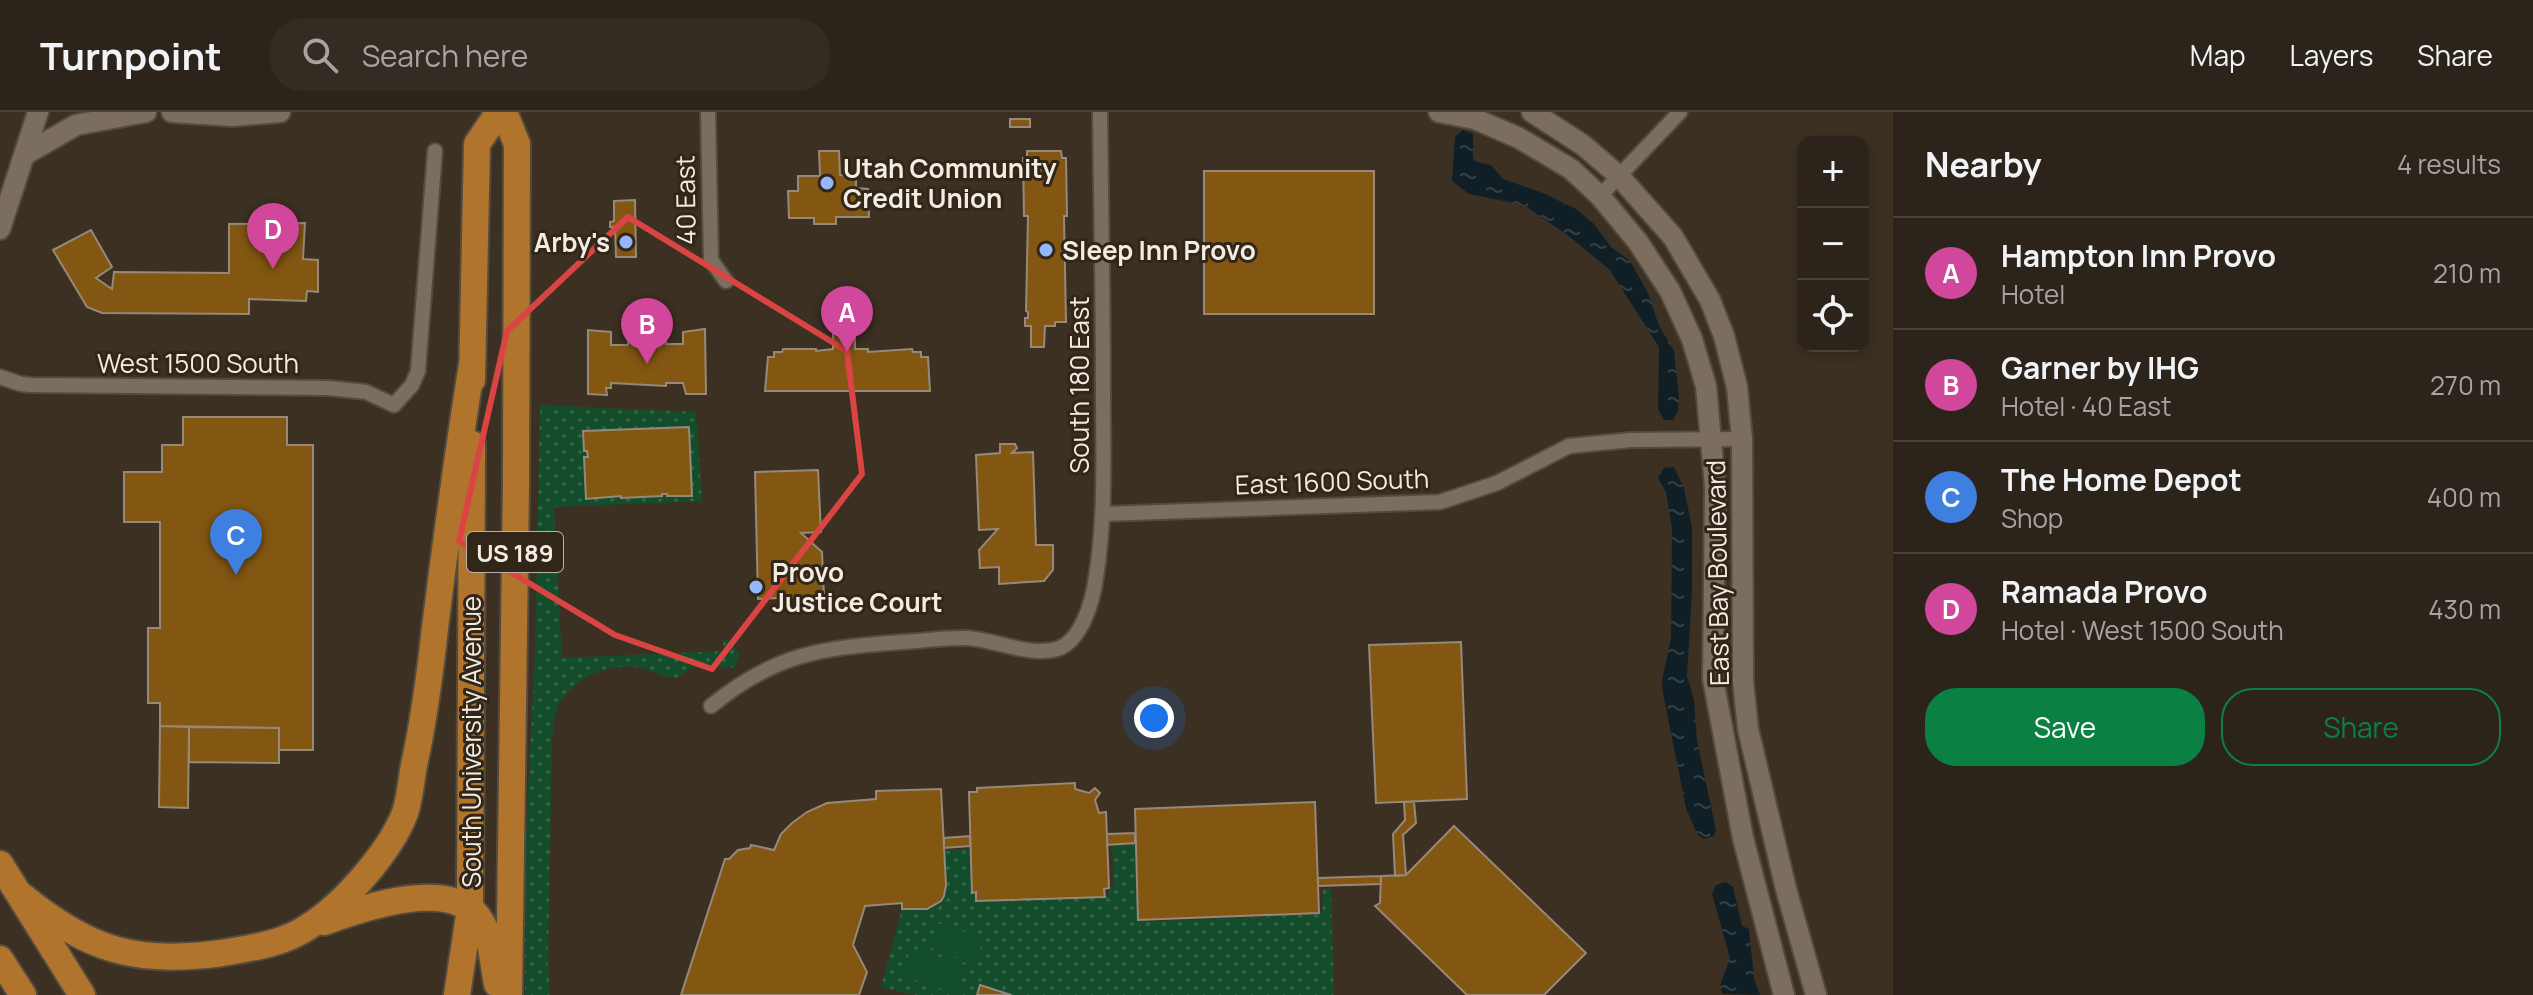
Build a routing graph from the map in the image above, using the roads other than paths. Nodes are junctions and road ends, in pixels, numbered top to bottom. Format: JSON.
{"nodes":[{"id":1,"x":38,"y":112,"type":"edge"},
{"id":2,"x":146,"y":112,"type":"edge"},
{"id":3,"x":172,"y":112,"type":"edge"},
{"id":4,"x":280,"y":112,"type":"edge"},
{"id":5,"x":502,"y":112,"type":"edge"},
{"id":6,"x":708,"y":112,"type":"edge"},
{"id":7,"x":1100,"y":112,"type":"edge"},
{"id":8,"x":1439,"y":112,"type":"edge"},
{"id":9,"x":1532,"y":112,"type":"edge"},
{"id":10,"x":1680,"y":112,"type":"edge"},
{"id":11,"x":435,"y":151,"type":"dead end"},
{"id":12,"x":24,"y":155,"type":"junction"},
{"id":13,"x":1619,"y":176,"type":"junction"},
{"id":14,"x":1600,"y":196,"type":"junction"},
{"id":15,"x":0,"y":229,"type":"edge"},
{"id":16,"x":726,"y":281,"type":"dead end"},
{"id":17,"x":472,"y":364,"type":"junction"},
{"id":18,"x":0,"y":377,"type":"edge"},
{"id":19,"x":1742,"y":439,"type":"junction"},
{"id":20,"x":1710,"y":440,"type":"junction"},
{"id":21,"x":1104,"y":514,"type":"junction"},
{"id":22,"x":711,"y":706,"type":"dead end"},
{"id":23,"x":0,"y":864,"type":"edge"},
{"id":24,"x":21,"y":895,"type":"junction"},
{"id":25,"x":470,"y":909,"type":"junction"},
{"id":26,"x":307,"y":928,"type":"junction"},
{"id":27,"x":0,"y":959,"type":"edge"},
{"id":28,"x":23,"y":995,"type":"edge"},
{"id":29,"x":82,"y":995,"type":"edge"},
{"id":30,"x":457,"y":995,"type":"edge"},
{"id":31,"x":471,"y":995,"type":"edge"},
{"id":32,"x":499,"y":995,"type":"edge"},
{"id":33,"x":509,"y":995,"type":"edge"},
{"id":34,"x":1784,"y":995,"type":"edge"},
{"id":35,"x":1816,"y":995,"type":"edge"}],
"edges":[{"from":1,"to":12,"type":"street"},
{"from":2,"to":12,"type":"street"},
{"from":3,"to":4,"type":"street"},
{"from":5,"to":17,"type":"highway","name":"South University Avenue","number":"US 189"},
{"from":5,"to":33,"type":"highway","name":"South University Avenue","number":"US 189"},
{"from":6,"to":16,"type":"street","name":"40 East"},
{"from":7,"to":21,"type":"street","name":"South 180 East"},
{"from":8,"to":14,"type":"street","name":"East Bay Boulevard"},
{"from":9,"to":13,"type":"street","name":"East Bay Boulevard"},
{"from":10,"to":13,"type":"street"},
{"from":11,"to":18,"type":"street","name":"West 1500 South"},
{"from":12,"to":15,"type":"street"},
{"from":13,"to":14,"type":"street"},
{"from":13,"to":19,"type":"street","name":"East Bay Boulevard"},
{"from":14,"to":20,"type":"street","name":"East Bay Boulevard"},
{"from":17,"to":25,"type":"highway","name":"South University Avenue","number":"US 189"},
{"from":17,"to":26,"type":"highway"},
{"from":19,"to":20,"type":"street","name":"East 1600 South"},
{"from":19,"to":35,"type":"street","name":"East Bay Boulevard"},
{"from":20,"to":21,"type":"street","name":"East 1600 South"},
{"from":20,"to":34,"type":"street","name":"East Bay Boulevard"},
{"from":21,"to":22,"type":"street","name":"South 180 East"},
{"from":23,"to":24,"type":"highway"},
{"from":24,"to":26,"type":"highway"},
{"from":24,"to":29,"type":"highway"},
{"from":25,"to":26,"type":"highway"},
{"from":25,"to":30,"type":"highway","number":"US 189"},
{"from":25,"to":31,"type":"street","name":"South University Avenue"},
{"from":25,"to":32,"type":"highway"},
{"from":27,"to":28,"type":"highway"}]}
